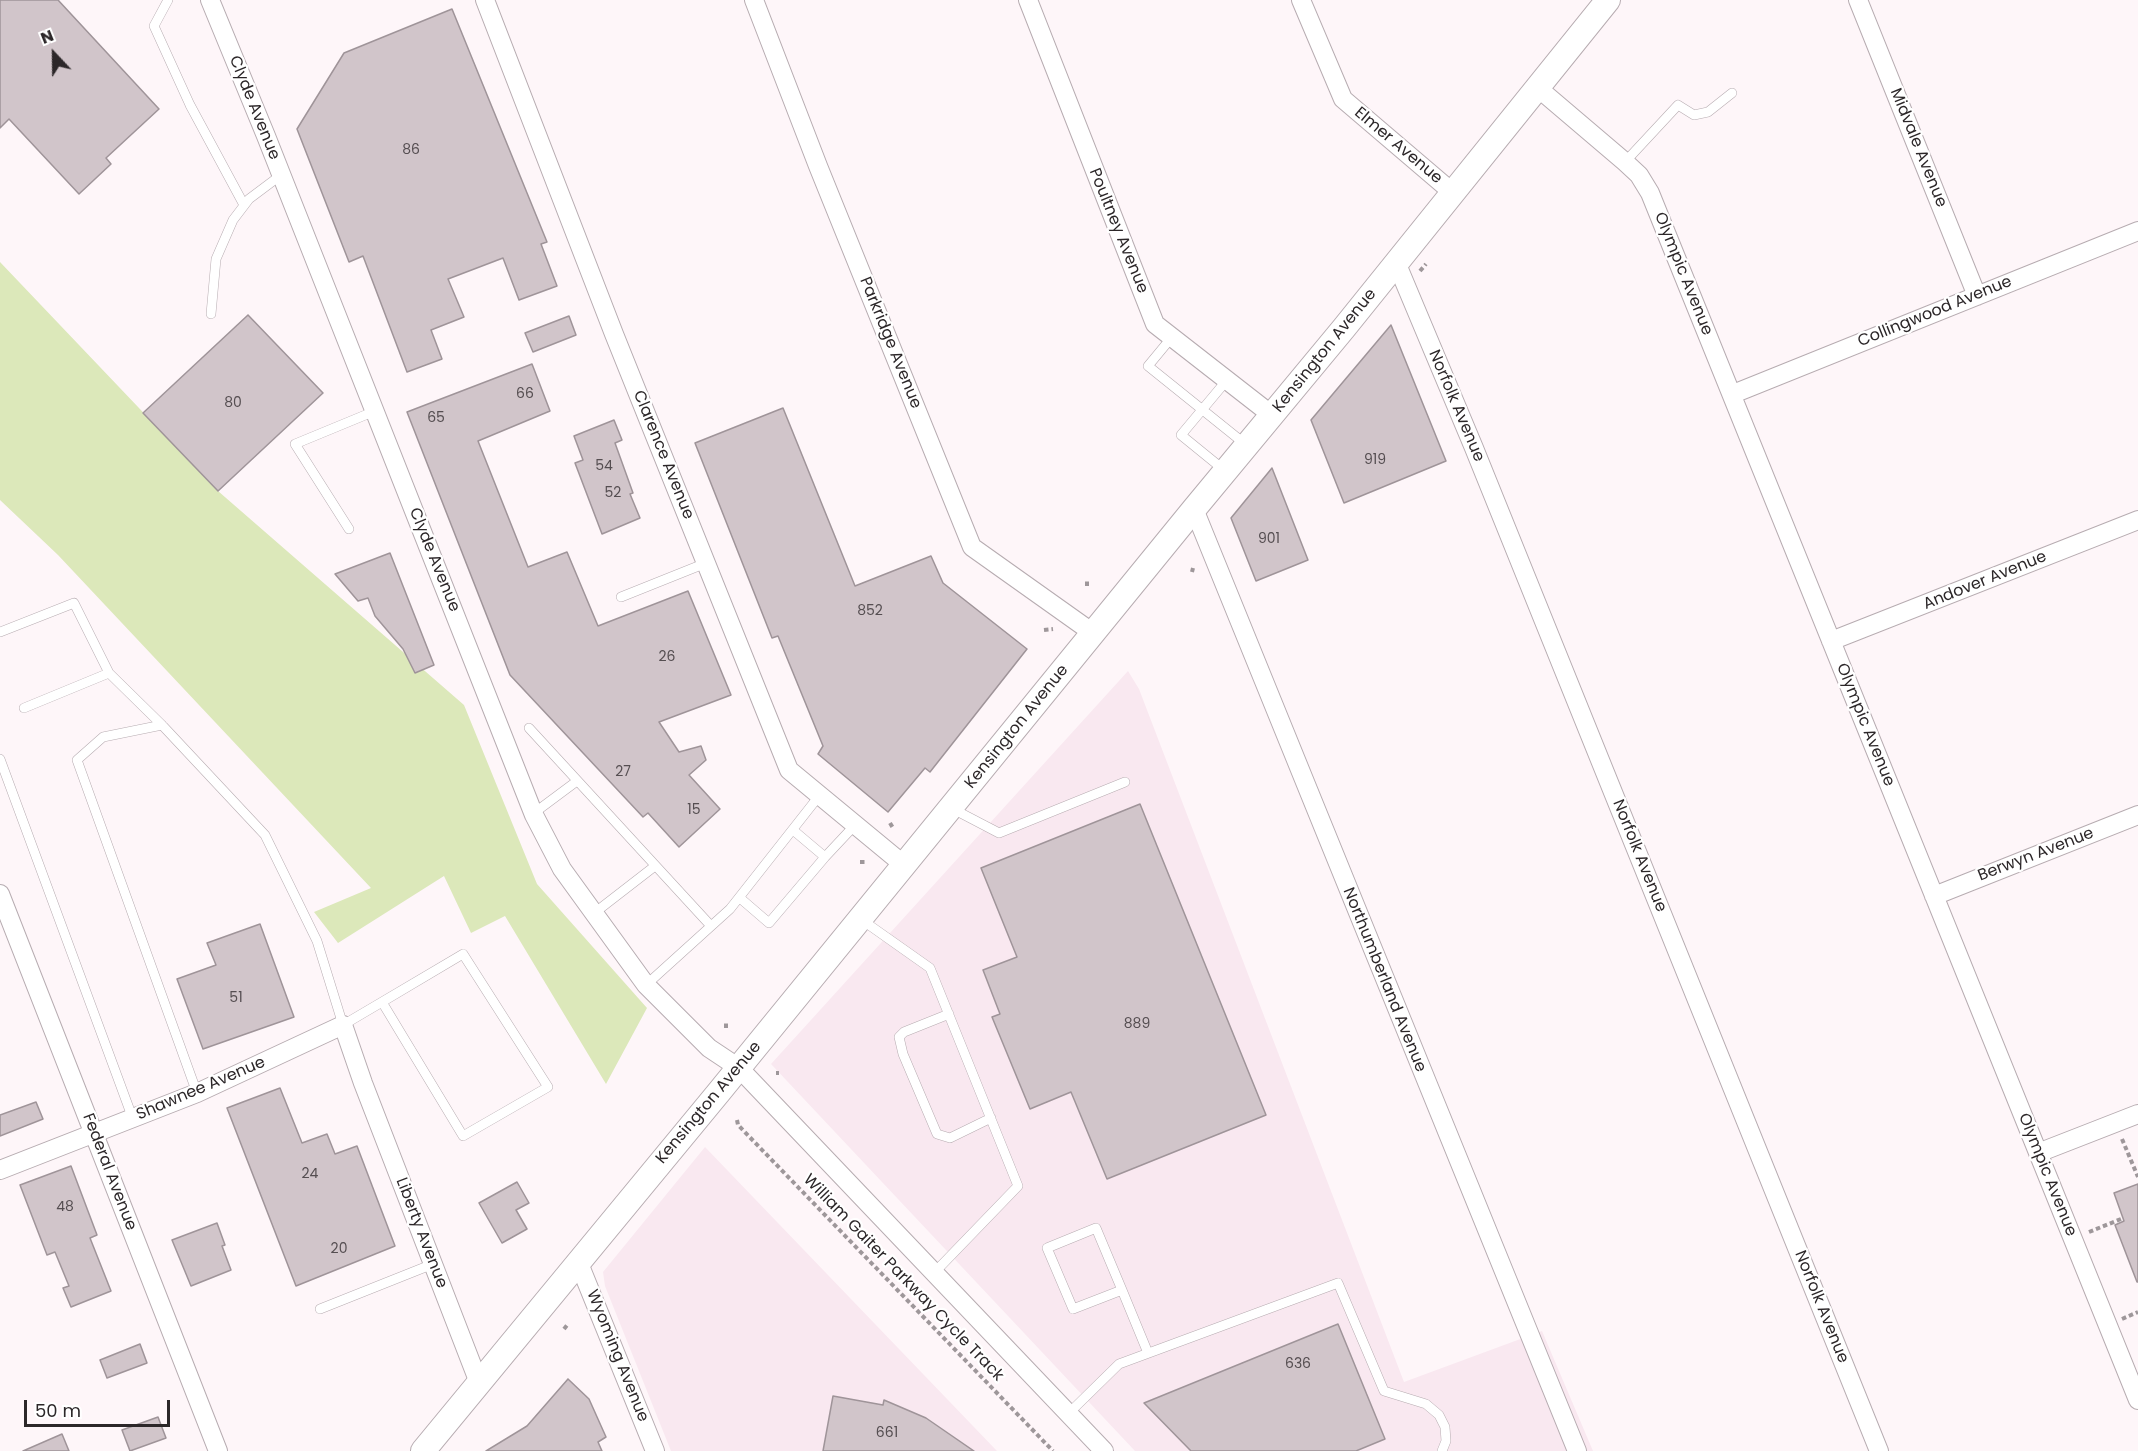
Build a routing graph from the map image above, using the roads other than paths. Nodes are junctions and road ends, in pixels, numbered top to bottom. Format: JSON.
{"nodes":[{"id":1,"x":168,"y":0,"type":"edge"},
{"id":2,"x":210,"y":0,"type":"edge"},
{"id":3,"x":485,"y":0,"type":"edge"},
{"id":4,"x":754,"y":0,"type":"edge"},
{"id":5,"x":1028,"y":0,"type":"edge"},
{"id":6,"x":1301,"y":0,"type":"edge"},
{"id":7,"x":1608,"y":0,"type":"edge"},
{"id":8,"x":1858,"y":0,"type":"edge"},
{"id":9,"x":1538,"y":88,"type":"junction"},
{"id":10,"x":1732,"y":93,"type":"dead end"},
{"id":11,"x":1625,"y":162,"type":"junction"},
{"id":12,"x":281,"y":175,"type":"junction"},
{"id":13,"x":1452,"y":192,"type":"junction"},
{"id":14,"x":244,"y":205,"type":"junction"},
{"id":15,"x":2138,"y":231,"type":"edge"},
{"id":16,"x":1396,"y":262,"type":"junction"},
{"id":17,"x":1977,"y":296,"type":"junction"},
{"id":18,"x":211,"y":314,"type":"dead end"},
{"id":19,"x":1172,"y":337,"type":"junction"},
{"id":20,"x":1227,"y":380,"type":"junction"},
{"id":21,"x":1733,"y":394,"type":"junction"},
{"id":22,"x":1202,"y":410,"type":"junction"},
{"id":23,"x":375,"y":411,"type":"junction"},
{"id":24,"x":1273,"y":416,"type":"junction"},
{"id":25,"x":1247,"y":446,"type":"junction"},
{"id":26,"x":1226,"y":471,"type":"junction"},
{"id":27,"x":1194,"y":509,"type":"junction"},
{"id":28,"x":2138,"y":520,"type":"edge"},
{"id":29,"x":349,"y":529,"type":"dead end"},
{"id":30,"x":706,"y":563,"type":"junction"},
{"id":31,"x":621,"y":597,"type":"dead end"},
{"id":32,"x":0,"y":632,"type":"edge"},
{"id":33,"x":1093,"y":633,"type":"junction"},
{"id":34,"x":1831,"y":641,"type":"junction"},
{"id":35,"x":109,"y":673,"type":"junction"},
{"id":36,"x":24,"y":708,"type":"dead end"},
{"id":37,"x":162,"y":725,"type":"junction"},
{"id":38,"x":529,"y":728,"type":"dead end"},
{"id":39,"x":0,"y":759,"type":"edge"},
{"id":40,"x":577,"y":781,"type":"junction"},
{"id":41,"x":1125,"y":782,"type":"dead end"},
{"id":42,"x":819,"y":796,"type":"junction"},
{"id":43,"x":951,"y":808,"type":"junction"},
{"id":44,"x":534,"y":813,"type":"junction"},
{"id":45,"x":2138,"y":815,"type":"edge"},
{"id":46,"x":855,"y":825,"type":"junction"},
{"id":47,"x":793,"y":830,"type":"junction"},
{"id":48,"x":825,"y":857,"type":"junction"},
{"id":49,"x":904,"y":865,"type":"junction"},
{"id":50,"x":655,"y":866,"type":"junction"},
{"id":51,"x":0,"y":894,"type":"edge"},
{"id":52,"x":1934,"y":896,"type":"junction"},
{"id":53,"x":740,"y":898,"type":"junction"},
{"id":54,"x":593,"y":914,"type":"junction"},
{"id":55,"x":860,"y":918,"type":"junction"},
{"id":56,"x":711,"y":926,"type":"junction"},
{"id":57,"x":646,"y":985,"type":"junction"},
{"id":58,"x":382,"y":1002,"type":"junction"},
{"id":59,"x":949,"y":1014,"type":"junction"},
{"id":60,"x":343,"y":1025,"type":"junction"},
{"id":61,"x":739,"y":1068,"type":"junction"},
{"id":62,"x":197,"y":1093,"type":"junction"},
{"id":63,"x":2138,"y":1114,"type":"edge"},
{"id":64,"x":991,"y":1118,"type":"junction"},
{"id":65,"x":133,"y":1119,"type":"junction"},
{"id":66,"x":94,"y":1134,"type":"junction"},
{"id":67,"x":2038,"y":1153,"type":"junction"},
{"id":68,"x":0,"y":1170,"type":"edge"},
{"id":69,"x":579,"y":1261,"type":"junction"},
{"id":70,"x":433,"y":1264,"type":"junction"},
{"id":71,"x":934,"y":1273,"type":"junction"},
{"id":72,"x":1122,"y":1290,"type":"junction"},
{"id":73,"x":320,"y":1309,"type":"dead end"},
{"id":74,"x":1148,"y":1353,"type":"junction"},
{"id":75,"x":479,"y":1383,"type":"junction"},
{"id":76,"x":2138,"y":1400,"type":"edge"},
{"id":77,"x":1068,"y":1414,"type":"junction"},
{"id":78,"x":218,"y":1451,"type":"edge"},
{"id":79,"x":423,"y":1451,"type":"edge"},
{"id":80,"x":655,"y":1451,"type":"edge"},
{"id":81,"x":1104,"y":1451,"type":"edge"},
{"id":82,"x":1442,"y":1451,"type":"edge"},
{"id":83,"x":1577,"y":1451,"type":"edge"},
{"id":84,"x":1879,"y":1451,"type":"edge"}],
"edges":[{"from":1,"to":14,"type":"lane"},
{"from":2,"to":12,"type":"street","name":"Clyde Avenue"},
{"from":3,"to":30,"type":"street","name":"Clarence Avenue"},
{"from":4,"to":33,"type":"street","name":"Parkridge Avenue"},
{"from":5,"to":19,"type":"street","name":"Poultney Avenue"},
{"from":6,"to":13,"type":"street","name":"Elmer Avenue"},
{"from":7,"to":9,"type":"street","name":"Kensington Avenue"},
{"from":8,"to":17,"type":"street","name":"Midvale Avenue"},
{"from":9,"to":11,"type":"street","name":"Olympic Avenue"},
{"from":9,"to":13,"type":"street","name":"Kensington Avenue"},
{"from":10,"to":11,"type":"lane"},
{"from":11,"to":21,"type":"street","name":"Olympic Avenue"},
{"from":12,"to":14,"type":"lane"},
{"from":12,"to":23,"type":"street","name":"Clyde Avenue"},
{"from":13,"to":16,"type":"street","name":"Kensington Avenue"},
{"from":14,"to":18,"type":"lane"},
{"from":15,"to":17,"type":"street","name":"Collingwood Avenue"},
{"from":16,"to":24,"type":"street","name":"Kensington Avenue"},
{"from":16,"to":84,"type":"street","name":"Norfolk Avenue"},
{"from":17,"to":21,"type":"street","name":"Collingwood Avenue"},
{"from":19,"to":20,"type":"street","name":"Poultney Avenue"},
{"from":19,"to":22,"type":"lane"},
{"from":20,"to":22,"type":"lane"},
{"from":20,"to":24,"type":"street","name":"Poultney Avenue"},
{"from":21,"to":34,"type":"street","name":"Olympic Avenue"},
{"from":22,"to":25,"type":"lane"},
{"from":22,"to":26,"type":"lane"},
{"from":23,"to":29,"type":"lane"},
{"from":23,"to":44,"type":"street","name":"Clyde Avenue"},
{"from":24,"to":25,"type":"street","name":"Kensington Avenue"},
{"from":25,"to":26,"type":"street","name":"Kensington Avenue"},
{"from":26,"to":27,"type":"street","name":"Kensington Avenue"},
{"from":27,"to":33,"type":"street","name":"Kensington Avenue"},
{"from":27,"to":83,"type":"street","name":"Northumberland Avenue"},
{"from":28,"to":34,"type":"street","name":"Andover Avenue"},
{"from":30,"to":31,"type":"lane"},
{"from":30,"to":42,"type":"street","name":"Clarence Avenue"},
{"from":32,"to":35,"type":"lane"},
{"from":33,"to":43,"type":"street","name":"Kensington Avenue"},
{"from":34,"to":52,"type":"street","name":"Olympic Avenue"},
{"from":35,"to":36,"type":"lane"},
{"from":35,"to":37,"type":"lane"},
{"from":37,"to":60,"type":"lane"},
{"from":37,"to":62,"type":"lane"},
{"from":38,"to":40,"type":"lane"},
{"from":39,"to":65,"type":"lane"},
{"from":40,"to":44,"type":"lane"},
{"from":40,"to":50,"type":"lane"},
{"from":41,"to":43,"type":"lane"},
{"from":42,"to":46,"type":"street","name":"Clarence Avenue"},
{"from":42,"to":47,"type":"lane"},
{"from":43,"to":49,"type":"street","name":"Kensington Avenue"},
{"from":44,"to":54,"type":"street","name":"Clyde Avenue"},
{"from":45,"to":52,"type":"street","name":"Berwyn Avenue"},
{"from":46,"to":48,"type":"lane"},
{"from":46,"to":49,"type":"street","name":"Clarence Avenue"},
{"from":47,"to":48,"type":"lane"},
{"from":47,"to":53,"type":"lane"},
{"from":48,"to":53,"type":"lane"},
{"from":49,"to":55,"type":"street","name":"Kensington Avenue"},
{"from":50,"to":54,"type":"lane"},
{"from":50,"to":56,"type":"lane"},
{"from":51,"to":66,"type":"street","name":"Federal Avenue"},
{"from":52,"to":67,"type":"street","name":"Olympic Avenue"},
{"from":53,"to":56,"type":"lane"},
{"from":54,"to":57,"type":"street","name":"Clyde Avenue"},
{"from":55,"to":59,"type":"lane"},
{"from":55,"to":61,"type":"street","name":"Kensington Avenue"},
{"from":56,"to":57,"type":"lane"},
{"from":57,"to":61,"type":"street","name":"Clyde Avenue"},
{"from":58,"to":58,"type":"lane"},
{"from":58,"to":60,"type":"lane"},
{"from":59,"to":64,"type":"lane"},
{"from":59,"to":64,"type":"lane"},
{"from":60,"to":62,"type":"street","name":"Shawnee Avenue"},
{"from":60,"to":70,"type":"street","name":"Liberty Avenue"},
{"from":61,"to":69,"type":"street","name":"Kensington Avenue"},
{"from":61,"to":71,"type":"street","name":"Clyde Avenue"},
{"from":62,"to":65,"type":"street","name":"Shawnee Avenue"},
{"from":63,"to":67,"type":"street"},
{"from":64,"to":71,"type":"lane"},
{"from":65,"to":66,"type":"street","name":"Shawnee Avenue"},
{"from":66,"to":68,"type":"street","name":"Shawnee Avenue"},
{"from":66,"to":78,"type":"street","name":"Federal Avenue"},
{"from":67,"to":76,"type":"street","name":"Olympic Avenue"},
{"from":69,"to":75,"type":"street","name":"Kensington Avenue"},
{"from":69,"to":80,"type":"street","name":"Wyoming Avenue"},
{"from":70,"to":73,"type":"lane"},
{"from":70,"to":75,"type":"street","name":"Liberty Avenue"},
{"from":71,"to":77,"type":"street","name":"Clyde Avenue"},
{"from":72,"to":72,"type":"lane"},
{"from":72,"to":74,"type":"lane"},
{"from":74,"to":77,"type":"lane"},
{"from":74,"to":82,"type":"lane"},
{"from":75,"to":79,"type":"street","name":"Kensington Avenue"},
{"from":77,"to":81,"type":"street","name":"Clyde Avenue"}]}
